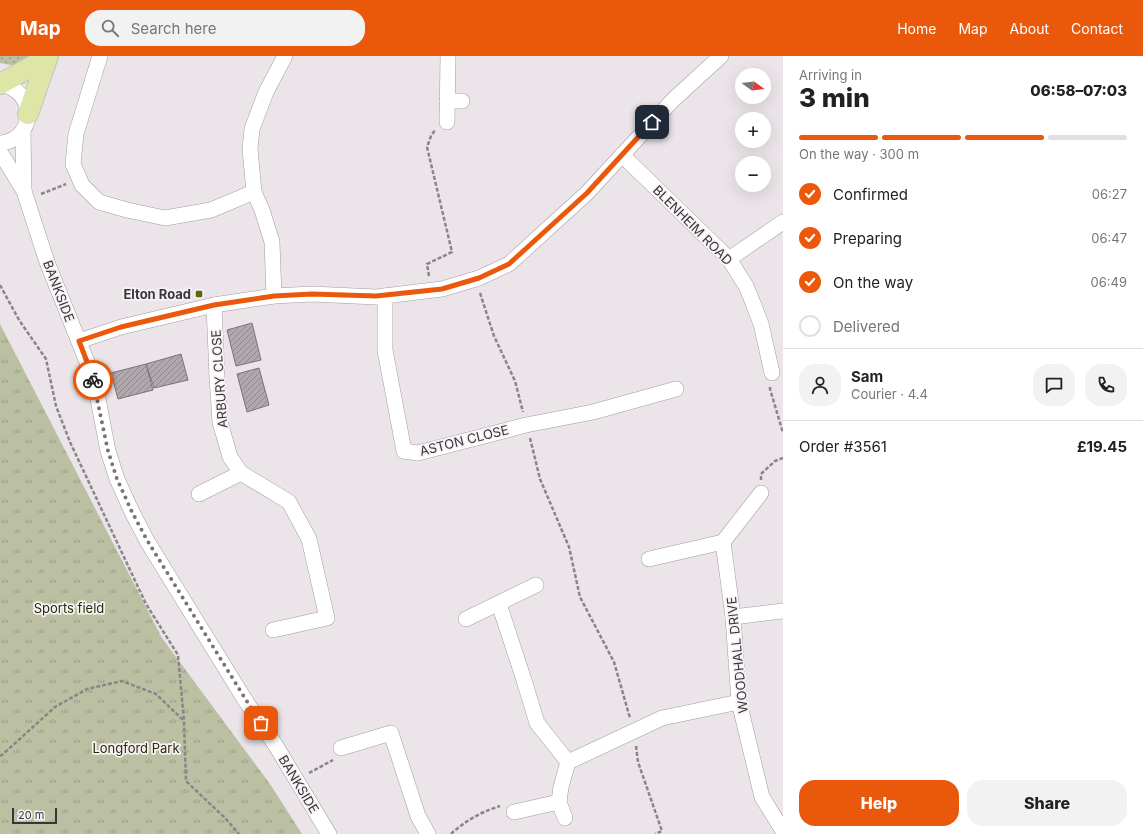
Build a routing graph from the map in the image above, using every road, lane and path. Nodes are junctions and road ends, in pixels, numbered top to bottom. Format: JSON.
{"nodes":[{"id":1,"x":100,"y":56,"type":"edge"},
{"id":2,"x":286,"y":56,"type":"edge"},
{"id":3,"x":448,"y":56,"type":"edge"},
{"id":4,"x":720,"y":56,"type":"edge"},
{"id":5,"x":47,"y":57,"type":"edge"},
{"id":6,"x":0,"y":84,"type":"edge"},
{"id":7,"x":26,"y":122,"type":"junction"},
{"id":8,"x":447,"y":122,"type":"joint"},
{"id":9,"x":0,"y":143,"type":"edge"},
{"id":10,"x":0,"y":152,"type":"edge"},
{"id":11,"x":622,"y":155,"type":"junction"},
{"id":12,"x":79,"y":179,"type":"junction"},
{"id":13,"x":254,"y":192,"type":"junction"},
{"id":14,"x":25,"y":195,"type":"junction"},
{"id":15,"x":783,"y":222,"type":"edge"},
{"id":16,"x":729,"y":259,"type":"junction"},
{"id":17,"x":475,"y":279,"type":"junction"},
{"id":18,"x":0,"y":285,"type":"edge"},
{"id":19,"x":431,"y":290,"type":"junction"},
{"id":20,"x":274,"y":296,"type":"junction"},
{"id":21,"x":385,"y":296,"type":"junction"},
{"id":22,"x":214,"y":305,"type":"junction"},
{"id":23,"x":79,"y":341,"type":"junction"},
{"id":24,"x":772,"y":373,"type":"joint"},
{"id":25,"x":676,"y":389,"type":"dead end"},
{"id":26,"x":526,"y":425,"type":"junction"},
{"id":27,"x":783,"y":433,"type":"edge"},
{"id":28,"x":783,"y":458,"type":"edge"},
{"id":29,"x":241,"y":473,"type":"junction"},
{"id":30,"x":761,"y":493,"type":"joint"},
{"id":31,"x":199,"y":494,"type":"dead end"},
{"id":32,"x":723,"y":542,"type":"junction"},
{"id":33,"x":649,"y":559,"type":"dead end"},
{"id":34,"x":536,"y":585,"type":"dead end"},
{"id":35,"x":499,"y":604,"type":"junction"},
{"id":36,"x":783,"y":611,"type":"edge"},
{"id":37,"x":733,"y":617,"type":"junction"},
{"id":38,"x":466,"y":619,"type":"dead end"},
{"id":39,"x":273,"y":630,"type":"dead end"},
{"id":40,"x":739,"y":702,"type":"junction"},
{"id":41,"x":184,"y":721,"type":"junction"},
{"id":42,"x":634,"y":732,"type":"junction"},
{"id":43,"x":341,"y":748,"type":"joint"},
{"id":44,"x":0,"y":756,"type":"edge"},
{"id":45,"x":568,"y":762,"type":"junction"},
{"id":46,"x":296,"y":780,"type":"junction"},
{"id":47,"x":559,"y":802,"type":"junction"},
{"id":48,"x":514,"y":812,"type":"joint"},
{"id":49,"x":565,"y":818,"type":"dead end"},
{"id":50,"x":783,"y":831,"type":"edge"},
{"id":51,"x":239,"y":834,"type":"edge"},
{"id":52,"x":329,"y":834,"type":"edge"},
{"id":53,"x":428,"y":834,"type":"edge"},
{"id":54,"x":451,"y":834,"type":"edge"},
{"id":55,"x":655,"y":834,"type":"edge"}],
"edges":[{"from":1,"to":12,"type":"street"},
{"from":2,"to":13,"type":"street"},
{"from":3,"to":8,"type":"street"},
{"from":4,"to":11,"type":"street"},
{"from":5,"to":6,"type":"main road"},
{"from":5,"to":7,"type":"main road"},
{"from":6,"to":7,"type":"street","name":"BANKSIDE"},
{"from":7,"to":9,"type":"street"},
{"from":7,"to":14,"type":"street","name":"BANKSIDE"},
{"from":8,"to":19,"type":"path"},
{"from":10,"to":14,"type":"street","name":"BANKSIDE"},
{"from":11,"to":16,"type":"street","name":"BLENHEIM ROAD"},
{"from":11,"to":17,"type":"street"},
{"from":12,"to":13,"type":"street"},
{"from":12,"to":14,"type":"path"},
{"from":13,"to":20,"type":"street"},
{"from":14,"to":23,"type":"street","name":"BANKSIDE"},
{"from":15,"to":16,"type":"street"},
{"from":16,"to":24,"type":"street","name":"BLENHEIM ROAD"},
{"from":17,"to":19,"type":"street"},
{"from":17,"to":26,"type":"path"},
{"from":18,"to":41,"type":"path"},
{"from":19,"to":21,"type":"street"},
{"from":20,"to":21,"type":"street"},
{"from":20,"to":22,"type":"street"},
{"from":21,"to":26,"type":"street","name":"ASTON CLOSE"},
{"from":22,"to":23,"type":"street"},
{"from":22,"to":29,"type":"street","name":"ARBURY CLOSE"},
{"from":23,"to":46,"type":"street","name":"BANKSIDE"},
{"from":24,"to":27,"type":"path"},
{"from":25,"to":26,"type":"street","name":"ASTON CLOSE"},
{"from":26,"to":42,"type":"path"},
{"from":28,"to":30,"type":"path"},
{"from":29,"to":31,"type":"street"},
{"from":29,"to":39,"type":"street","name":"ARBURY CLOSE"},
{"from":30,"to":32,"type":"street"},
{"from":32,"to":33,"type":"street"},
{"from":32,"to":37,"type":"street","name":"WOODHALL DRIVE"},
{"from":34,"to":35,"type":"street"},
{"from":35,"to":38,"type":"street"},
{"from":35,"to":45,"type":"street"},
{"from":36,"to":37,"type":"street"},
{"from":37,"to":40,"type":"street","name":"WOODHALL DRIVE"},
{"from":40,"to":42,"type":"street"},
{"from":40,"to":50,"type":"street","name":"WOODHALL DRIVE"},
{"from":41,"to":44,"type":"path"},
{"from":41,"to":51,"type":"path"},
{"from":42,"to":45,"type":"street"},
{"from":42,"to":55,"type":"path"},
{"from":43,"to":46,"type":"path"},
{"from":43,"to":53,"type":"street"},
{"from":45,"to":47,"type":"street"},
{"from":46,"to":52,"type":"street","name":"BANKSIDE"},
{"from":47,"to":48,"type":"street"},
{"from":47,"to":49,"type":"street"},
{"from":48,"to":54,"type":"path"}]}
